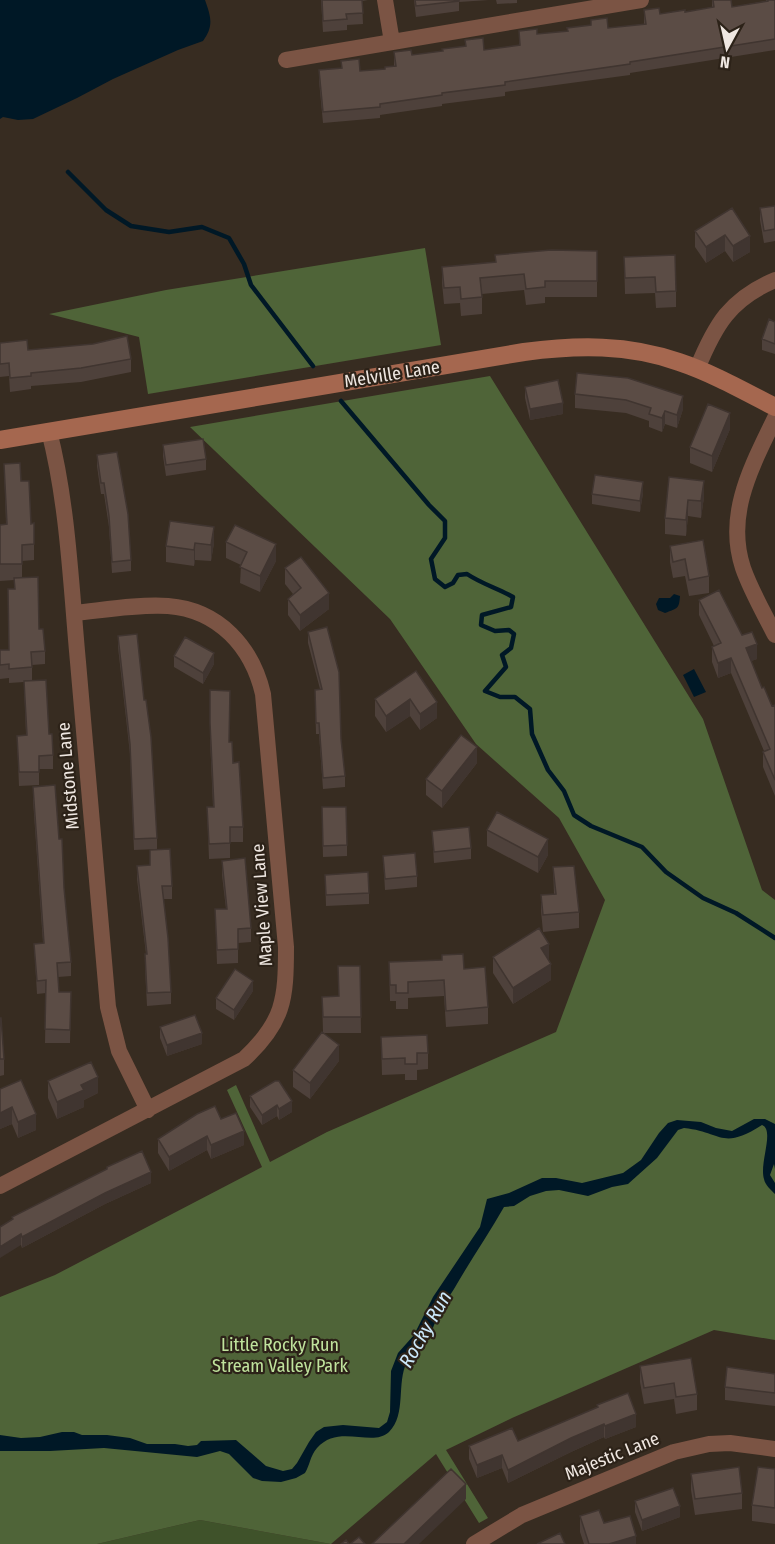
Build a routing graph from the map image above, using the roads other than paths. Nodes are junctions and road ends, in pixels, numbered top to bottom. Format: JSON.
{"nodes":[{"id":1,"x":385,"y":0,"type":"edge"},
{"id":2,"x":641,"y":0,"type":"edge"},
{"id":3,"x":392,"y":42,"type":"junction"},
{"id":4,"x":286,"y":60,"type":"dead end"},
{"id":5,"x":775,"y":280,"type":"edge"},
{"id":6,"x":697,"y":369,"type":"junction"},
{"id":7,"x":775,"y":406,"type":"edge"},
{"id":8,"x":775,"y":418,"type":"edge"},
{"id":9,"x":49,"y":431,"type":"junction"},
{"id":10,"x":0,"y":440,"type":"edge"},
{"id":11,"x":75,"y":613,"type":"junction"},
{"id":12,"x":775,"y":635,"type":"edge"},
{"id":13,"x":148,"y":1110,"type":"junction"},
{"id":14,"x":0,"y":1186,"type":"edge"},
{"id":15,"x":775,"y":1449,"type":"edge"},
{"id":16,"x":474,"y":1544,"type":"edge"}],
"edges":[{"from":1,"to":3,"type":"street"},
{"from":2,"to":3,"type":"street"},
{"from":3,"to":4,"type":"street"},
{"from":5,"to":6,"type":"street"},
{"from":6,"to":7,"type":"street","name":"Melville Lane"},
{"from":6,"to":9,"type":"street","name":"Melville Lane"},
{"from":8,"to":12,"type":"street"},
{"from":9,"to":10,"type":"street","name":"Melville Lane"},
{"from":9,"to":11,"type":"street","name":"Midstone Lane"},
{"from":11,"to":13,"type":"street","name":"Midstone Lane"},
{"from":11,"to":13,"type":"street","name":"Maple View Lane"},
{"from":13,"to":14,"type":"street","name":"Maple View Lane"},
{"from":15,"to":16,"type":"street","name":"Majestic Lane"}]}
